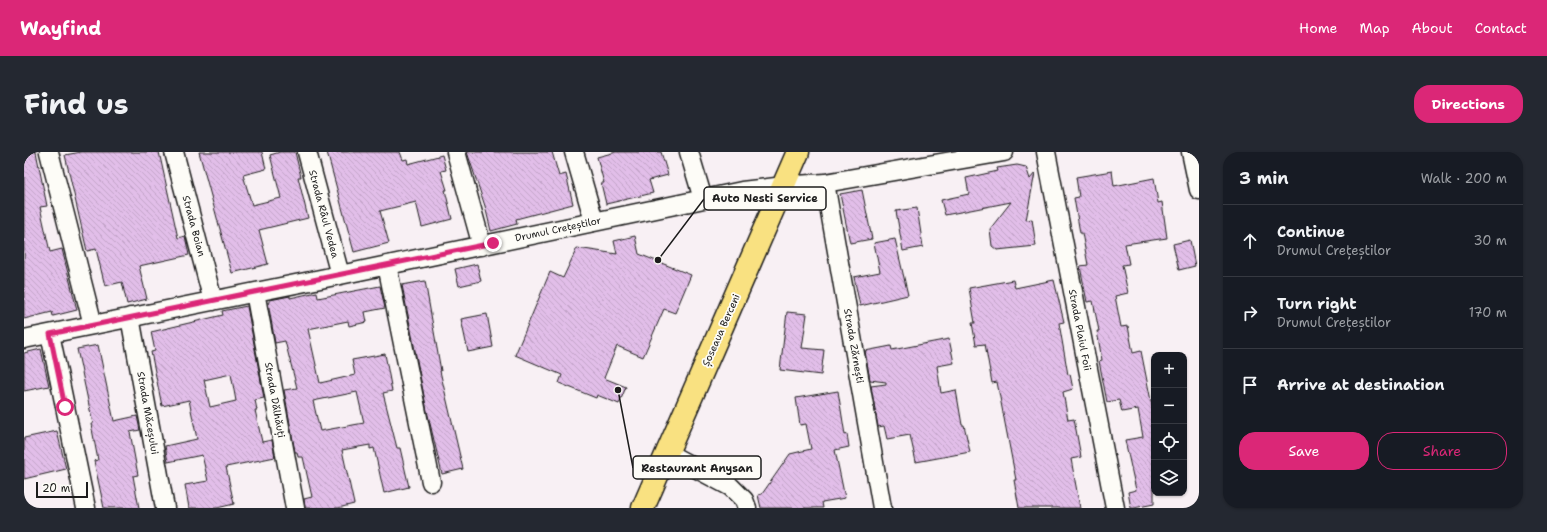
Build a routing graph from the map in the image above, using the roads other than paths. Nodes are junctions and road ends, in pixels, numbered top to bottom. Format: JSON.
{"nodes":[{"id":1,"x":49,"y":152,"type":"edge"},
{"id":2,"x":174,"y":152,"type":"edge"},
{"id":3,"x":307,"y":152,"type":"edge"},
{"id":4,"x":456,"y":152,"type":"edge"},
{"id":5,"x":574,"y":152,"type":"edge"},
{"id":6,"x":689,"y":152,"type":"edge"},
{"id":7,"x":798,"y":152,"type":"edge"},
{"id":8,"x":1004,"y":152,"type":"edge"},
{"id":9,"x":1046,"y":152,"type":"edge"},
{"id":10,"x":1191,"y":152,"type":"edge"},
{"id":11,"x":825,"y":183,"type":"junction"},
{"id":12,"x":784,"y":186,"type":"junction"},
{"id":13,"x":1199,"y":190,"type":"edge"},
{"id":14,"x":703,"y":199,"type":"junction"},
{"id":15,"x":594,"y":221,"type":"junction"},
{"id":16,"x":482,"y":246,"type":"junction"},
{"id":17,"x":387,"y":265,"type":"junction"},
{"id":18,"x":340,"y":275,"type":"junction"},
{"id":19,"x":255,"y":292,"type":"junction"},
{"id":20,"x":213,"y":301,"type":"junction"},
{"id":21,"x":130,"y":317,"type":"junction"},
{"id":22,"x":93,"y":325,"type":"junction"},
{"id":23,"x":50,"y":334,"type":"junction"},
{"id":24,"x":24,"y":339,"type":"edge"},
{"id":25,"x":667,"y":453,"type":"junction"},
{"id":26,"x":431,"y":482,"type":"dead end"},
{"id":27,"x":86,"y":508,"type":"edge"},
{"id":28,"x":165,"y":508,"type":"edge"},
{"id":29,"x":294,"y":508,"type":"edge"},
{"id":30,"x":643,"y":508,"type":"edge"},
{"id":31,"x":747,"y":508,"type":"edge"},
{"id":32,"x":882,"y":508,"type":"edge"},
{"id":33,"x":1115,"y":508,"type":"edge"}],
"edges":[{"from":1,"to":22,"type":"street"},
{"from":2,"to":20,"type":"street","name":"Strada Boian"},
{"from":3,"to":18,"type":"street","name":"Strada Râul Vedea"},
{"from":4,"to":16,"type":"street"},
{"from":5,"to":15,"type":"street"},
{"from":6,"to":14,"type":"street"},
{"from":7,"to":12,"type":"main road","name":"Șoseaua Berceni"},
{"from":8,"to":11,"type":"street","name":"Drumul Crețeștilor"},
{"from":9,"to":33,"type":"street","name":"Strada Plaiul Foii"},
{"from":10,"to":13,"type":"street"},
{"from":11,"to":12,"type":"street","name":"Drumul Crețeștilor"},
{"from":11,"to":32,"type":"street","name":"Strada Zărnești"},
{"from":12,"to":14,"type":"street","name":"Drumul Crețeștilor"},
{"from":12,"to":25,"type":"main road","name":"Șoseaua Berceni"},
{"from":14,"to":15,"type":"street","name":"Drumul Crețeștilor"},
{"from":15,"to":16,"type":"street","name":"Drumul Crețeștilor"},
{"from":16,"to":17,"type":"street","name":"Drumul Crețeștilor"},
{"from":17,"to":18,"type":"street","name":"Drumul Crețeștilor"},
{"from":17,"to":26,"type":"street"},
{"from":18,"to":19,"type":"street","name":"Drumul Crețeștilor"},
{"from":19,"to":20,"type":"street","name":"Drumul Crețeștilor"},
{"from":19,"to":29,"type":"street","name":"Strada Dălhăuți"},
{"from":20,"to":21,"type":"street","name":"Drumul Crețeștilor"},
{"from":21,"to":22,"type":"street","name":"Drumul Crețeștilor"},
{"from":21,"to":28,"type":"street","name":"Strada Măceșului"},
{"from":22,"to":23,"type":"street","name":"Drumul Crețeștilor"},
{"from":23,"to":24,"type":"street","name":"Drumul Crețeștilor"},
{"from":23,"to":27,"type":"street"},
{"from":25,"to":30,"type":"main road","name":"Șoseaua Berceni"},
{"from":25,"to":31,"type":"street"}]}
